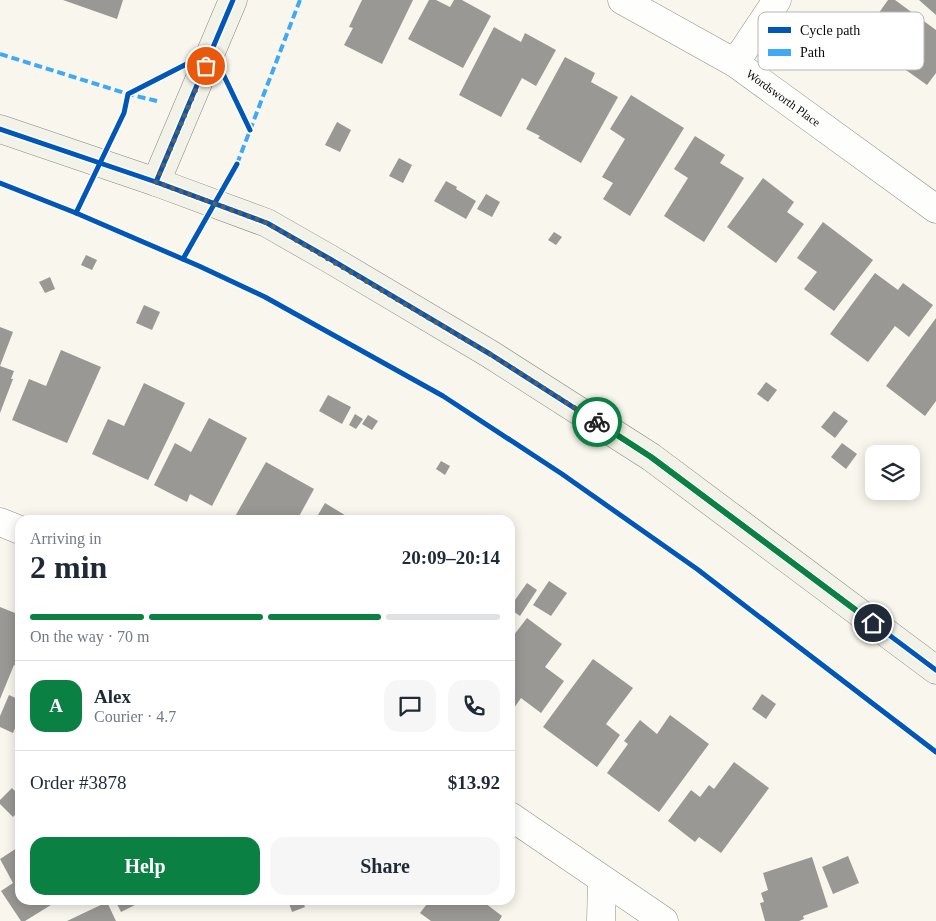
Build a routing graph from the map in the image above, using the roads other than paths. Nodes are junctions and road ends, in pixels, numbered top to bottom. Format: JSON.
{"nodes":[{"id":1,"x":233,"y":0,"type":"edge"},
{"id":2,"x":622,"y":0,"type":"edge"},
{"id":3,"x":777,"y":0,"type":"edge"},
{"id":4,"x":769,"y":12,"type":"edge"},
{"id":5,"x":758,"y":28,"type":"edge"},
{"id":6,"x":735,"y":63,"type":"junction"},
{"id":7,"x":0,"y":129,"type":"edge"},
{"id":8,"x":156,"y":182,"type":"junction"},
{"id":9,"x":936,"y":209,"type":"edge"},
{"id":10,"x":0,"y":522,"type":"edge"},
{"id":11,"x":15,"y":528,"type":"edge"},
{"id":12,"x":936,"y":670,"type":"edge"},
{"id":13,"x":515,"y":819,"type":"edge"},
{"id":14,"x":602,"y":880,"type":"junction"},
{"id":15,"x":601,"y":921,"type":"edge"},
{"id":16,"x":664,"y":921,"type":"edge"}],
"edges":[{"from":1,"to":8,"type":"main road"},
{"from":2,"to":6,"type":"street","name":"Wordsworth Place"},
{"from":3,"to":4,"type":"street"},
{"from":5,"to":6,"type":"street"},
{"from":6,"to":9,"type":"street","name":"Wordsworth Place"},
{"from":7,"to":8,"type":"main road"},
{"from":8,"to":12,"type":"main road"},
{"from":10,"to":11,"type":"street"},
{"from":13,"to":14,"type":"street"},
{"from":14,"to":15,"type":"street"},
{"from":14,"to":16,"type":"street"}]}
